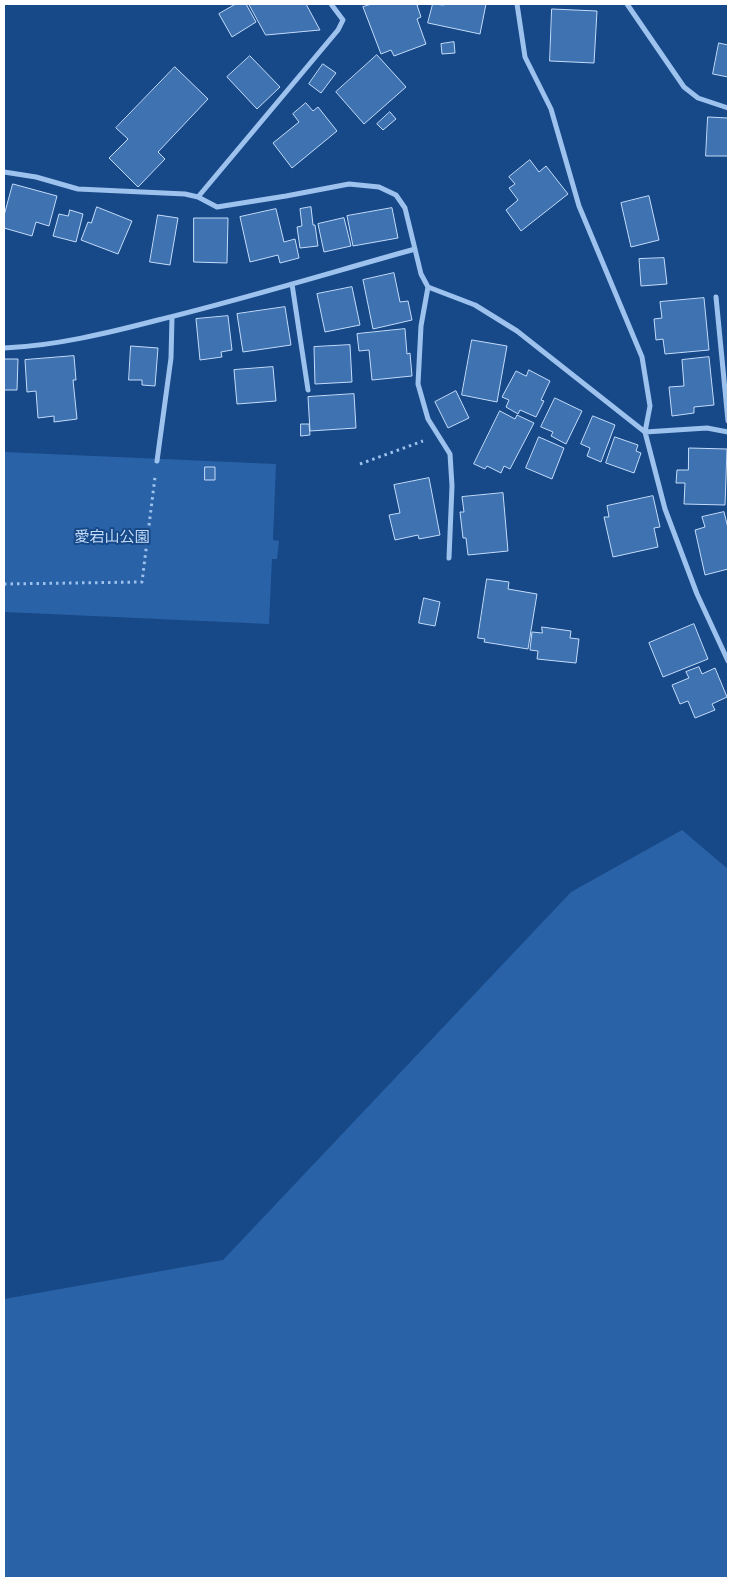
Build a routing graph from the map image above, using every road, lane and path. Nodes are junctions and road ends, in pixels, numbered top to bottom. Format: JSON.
{"nodes":[{"id":1,"x":331,"y":4,"type":"edge"},
{"id":2,"x":517,"y":4,"type":"edge"},
{"id":3,"x":627,"y":4,"type":"edge"},
{"id":4,"x":728,"y":108,"type":"edge"},
{"id":5,"x":4,"y":172,"type":"edge"},
{"id":6,"x":198,"y":197,"type":"junction"},
{"id":7,"x":415,"y":249,"type":"junction"},
{"id":8,"x":292,"y":284,"type":"junction"},
{"id":9,"x":428,"y":287,"type":"junction"},
{"id":10,"x":716,"y":297,"type":"dead end"},
{"id":11,"x":172,"y":317,"type":"junction"},
{"id":12,"x":4,"y":348,"type":"edge"},
{"id":13,"x":308,"y":390,"type":"dead end"},
{"id":14,"x":728,"y":421,"type":"edge"},
{"id":15,"x":645,"y":432,"type":"junction"},
{"id":16,"x":728,"y":432,"type":"edge"},
{"id":17,"x":439,"y":436,"type":"junction"},
{"id":18,"x":157,"y":461,"type":"joint"},
{"id":19,"x":360,"y":464,"type":"dead end"},
{"id":20,"x":448,"y":558,"type":"dead end"},
{"id":21,"x":4,"y":584,"type":"edge"},
{"id":22,"x":728,"y":661,"type":"edge"}],
"edges":[{"from":1,"to":6,"type":"street"},
{"from":2,"to":15,"type":"street"},
{"from":3,"to":4,"type":"street"},
{"from":5,"to":6,"type":"street"},
{"from":6,"to":7,"type":"street"},
{"from":7,"to":8,"type":"street"},
{"from":7,"to":9,"type":"street"},
{"from":8,"to":11,"type":"street"},
{"from":8,"to":13,"type":"street"},
{"from":9,"to":15,"type":"street"},
{"from":9,"to":17,"type":"street"},
{"from":10,"to":14,"type":"street"},
{"from":11,"to":12,"type":"street"},
{"from":11,"to":18,"type":"street"},
{"from":15,"to":16,"type":"street"},
{"from":15,"to":22,"type":"street"},
{"from":17,"to":19,"type":"path"},
{"from":17,"to":20,"type":"street"},
{"from":18,"to":21,"type":"path"}]}
